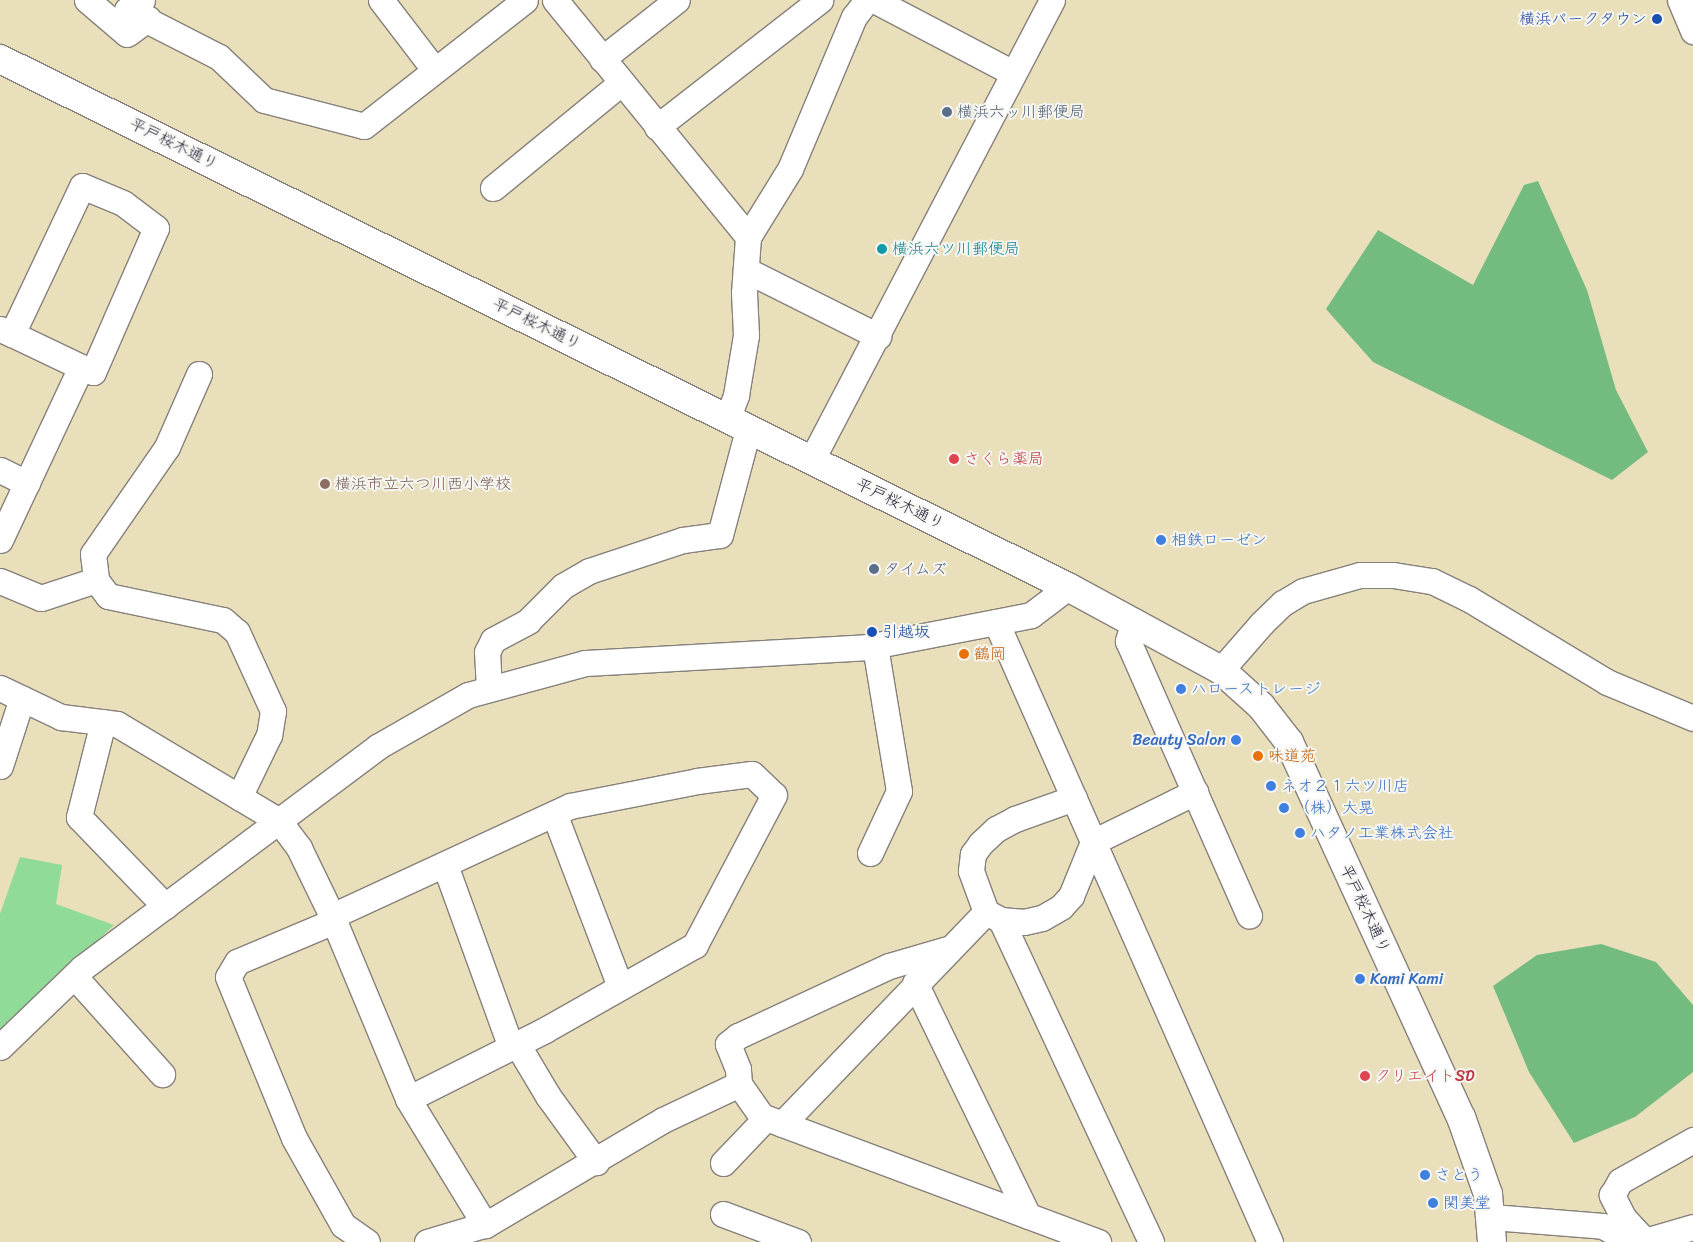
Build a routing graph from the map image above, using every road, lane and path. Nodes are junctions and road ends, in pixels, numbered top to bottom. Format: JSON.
{"nodes":[{"id":1,"x":87,"y":0,"type":"edge"},
{"id":2,"x":381,"y":0,"type":"edge"},
{"id":3,"x":525,"y":0,"type":"edge"},
{"id":4,"x":555,"y":0,"type":"edge"},
{"id":5,"x":677,"y":0,"type":"edge"},
{"id":6,"x":820,"y":0,"type":"edge"},
{"id":7,"x":867,"y":0,"type":"edge"},
{"id":8,"x":874,"y":0,"type":"edge"},
{"id":9,"x":1052,"y":0,"type":"edge"},
{"id":10,"x":1680,"y":0,"type":"edge"},
{"id":11,"x":138,"y":6,"type":"edge"},
{"id":12,"x":1693,"y":31,"type":"edge"},
{"id":13,"x":0,"y":59,"type":"edge"},
{"id":14,"x":602,"y":59,"type":"junction"},
{"id":15,"x":434,"y":69,"type":"junction"},
{"id":16,"x":1013,"y":73,"type":"junction"},
{"id":17,"x":621,"y":83,"type":"junction"},
{"id":18,"x":657,"y":127,"type":"junction"},
{"id":19,"x":493,"y":188,"type":"dead end"},
{"id":20,"x":748,"y":236,"type":"junction"},
{"id":21,"x":746,"y":270,"type":"junction"},
{"id":22,"x":6,"y":331,"type":"edge"},
{"id":23,"x":878,"y":336,"type":"junction"},
{"id":24,"x":81,"y":367,"type":"junction"},
{"id":25,"x":199,"y":374,"type":"dead end"},
{"id":26,"x":738,"y":424,"type":"junction"},
{"id":27,"x":811,"y":461,"type":"junction"},
{"id":28,"x":0,"y":470,"type":"edge"},
{"id":29,"x":27,"y":483,"type":"junction"},
{"id":30,"x":0,"y":540,"type":"edge"},
{"id":31,"x":96,"y":580,"type":"junction"},
{"id":32,"x":0,"y":581,"type":"edge"},
{"id":33,"x":1068,"y":587,"type":"junction"},
{"id":34,"x":1134,"y":621,"type":"junction"},
{"id":35,"x":996,"y":622,"type":"junction"},
{"id":36,"x":875,"y":646,"type":"junction"},
{"id":37,"x":1221,"y":670,"type":"junction"},
{"id":38,"x":490,"y":689,"type":"junction"},
{"id":39,"x":11,"y":693,"type":"edge"},
{"id":40,"x":1693,"y":718,"type":"edge"},
{"id":41,"x":103,"y":722,"type":"junction"},
{"id":42,"x":0,"y":766,"type":"edge"},
{"id":43,"x":1195,"y":792,"type":"junction"},
{"id":44,"x":239,"y":797,"type":"junction"},
{"id":45,"x":1074,"y":798,"type":"junction"},
{"id":46,"x":555,"y":816,"type":"junction"},
{"id":47,"x":279,"y":821,"type":"junction"},
{"id":48,"x":1094,"y":842,"type":"junction"},
{"id":49,"x":870,"y":853,"type":"dead end"},
{"id":50,"x":445,"y":865,"type":"junction"},
{"id":51,"x":165,"y":906,"type":"junction"},
{"id":52,"x":1249,"y":915,"type":"dead end"},
{"id":53,"x":994,"y":916,"type":"junction"},
{"id":54,"x":334,"y":919,"type":"junction"},
{"id":55,"x":947,"y":949,"type":"junction"},
{"id":56,"x":74,"y":976,"type":"junction"},
{"id":57,"x":915,"y":984,"type":"junction"},
{"id":58,"x":620,"y":986,"type":"junction"},
{"id":59,"x":514,"y":1046,"type":"junction"},
{"id":60,"x":0,"y":1047,"type":"edge"},
{"id":61,"x":162,"y":1074,"type":"dead end"},
{"id":62,"x":739,"y":1084,"type":"junction"},
{"id":63,"x":408,"y":1099,"type":"junction"},
{"id":64,"x":774,"y":1121,"type":"junction"},
{"id":65,"x":1693,"y":1140,"type":"edge"},
{"id":66,"x":596,"y":1162,"type":"junction"},
{"id":67,"x":723,"y":1162,"type":"dead end"},
{"id":68,"x":723,"y":1214,"type":"dead end"},
{"id":69,"x":1028,"y":1216,"type":"junction"},
{"id":70,"x":485,"y":1225,"type":"junction"},
{"id":71,"x":1693,"y":1227,"type":"edge"},
{"id":72,"x":1492,"y":1229,"type":"edge"},
{"id":73,"x":1069,"y":1237,"type":"edge"},
{"id":74,"x":1645,"y":1241,"type":"edge"},
{"id":75,"x":367,"y":1242,"type":"edge"},
{"id":76,"x":427,"y":1242,"type":"edge"},
{"id":77,"x":798,"y":1242,"type":"edge"},
{"id":78,"x":1098,"y":1242,"type":"edge"},
{"id":79,"x":1150,"y":1242,"type":"edge"},
{"id":80,"x":1270,"y":1242,"type":"edge"}],
"edges":[{"from":1,"to":11,"type":"street"},
{"from":2,"to":15,"type":"street"},
{"from":3,"to":15,"type":"street"},
{"from":4,"to":14,"type":"street"},
{"from":5,"to":14,"type":"street"},
{"from":6,"to":18,"type":"street"},
{"from":7,"to":20,"type":"street"},
{"from":8,"to":16,"type":"street"},
{"from":9,"to":16,"type":"street"},
{"from":10,"to":12,"type":"street"},
{"from":11,"to":15,"type":"street"},
{"from":13,"to":26,"type":"main road","name":"平戸桜木通り"},
{"from":14,"to":17,"type":"street"},
{"from":16,"to":23,"type":"street"},
{"from":17,"to":18,"type":"street"},
{"from":17,"to":19,"type":"street"},
{"from":18,"to":20,"type":"street"},
{"from":20,"to":21,"type":"street"},
{"from":21,"to":23,"type":"street"},
{"from":21,"to":26,"type":"street"},
{"from":22,"to":24,"type":"street"},
{"from":22,"to":24,"type":"street"},
{"from":23,"to":27,"type":"street"},
{"from":24,"to":29,"type":"street"},
{"from":25,"to":31,"type":"street"},
{"from":26,"to":27,"type":"main road","name":"平戸桜木通り"},
{"from":26,"to":38,"type":"street"},
{"from":27,"to":33,"type":"main road","name":"平戸桜木通り"},
{"from":28,"to":29,"type":"street"},
{"from":29,"to":30,"type":"street"},
{"from":31,"to":32,"type":"street"},
{"from":31,"to":44,"type":"street"},
{"from":33,"to":34,"type":"main road","name":"平戸桜木通り"},
{"from":33,"to":35,"type":"street"},
{"from":34,"to":37,"type":"main road","name":"平戸桜木通り"},
{"from":34,"to":43,"type":"street"},
{"from":35,"to":36,"type":"street"},
{"from":35,"to":45,"type":"street"},
{"from":36,"to":38,"type":"street"},
{"from":36,"to":49,"type":"street"},
{"from":37,"to":40,"type":"street"},
{"from":37,"to":72,"type":"main road","name":"平戸桜木通り"},
{"from":38,"to":47,"type":"street"},
{"from":39,"to":41,"type":"street"},
{"from":39,"to":42,"type":"street"},
{"from":41,"to":44,"type":"street"},
{"from":41,"to":51,"type":"street"},
{"from":43,"to":48,"type":"street"},
{"from":43,"to":52,"type":"street"},
{"from":44,"to":47,"type":"street"},
{"from":45,"to":48,"type":"street"},
{"from":45,"to":53,"type":"street"},
{"from":46,"to":50,"type":"street"},
{"from":46,"to":58,"type":"street"},
{"from":46,"to":58,"type":"street"},
{"from":47,"to":51,"type":"street"},
{"from":47,"to":54,"type":"street"},
{"from":48,"to":53,"type":"street"},
{"from":48,"to":80,"type":"street"},
{"from":50,"to":54,"type":"street"},
{"from":50,"to":59,"type":"street"},
{"from":51,"to":56,"type":"street"},
{"from":53,"to":55,"type":"street"},
{"from":53,"to":79,"type":"street"},
{"from":54,"to":63,"type":"street"},
{"from":54,"to":75,"type":"street"},
{"from":55,"to":57,"type":"street"},
{"from":55,"to":62,"type":"street"},
{"from":56,"to":60,"type":"street"},
{"from":56,"to":61,"type":"street"},
{"from":57,"to":64,"type":"street"},
{"from":57,"to":69,"type":"street"},
{"from":58,"to":59,"type":"street"},
{"from":59,"to":63,"type":"street"},
{"from":59,"to":66,"type":"street"},
{"from":62,"to":64,"type":"street"},
{"from":62,"to":66,"type":"street"},
{"from":63,"to":70,"type":"street"},
{"from":64,"to":67,"type":"street"},
{"from":64,"to":69,"type":"street"},
{"from":65,"to":74,"type":"street"},
{"from":66,"to":70,"type":"street"},
{"from":68,"to":77,"type":"street"},
{"from":69,"to":73,"type":"street"},
{"from":70,"to":76,"type":"street"},
{"from":71,"to":74,"type":"street"},
{"from":72,"to":74,"type":"street"},
{"from":73,"to":78,"type":"street"}]}
